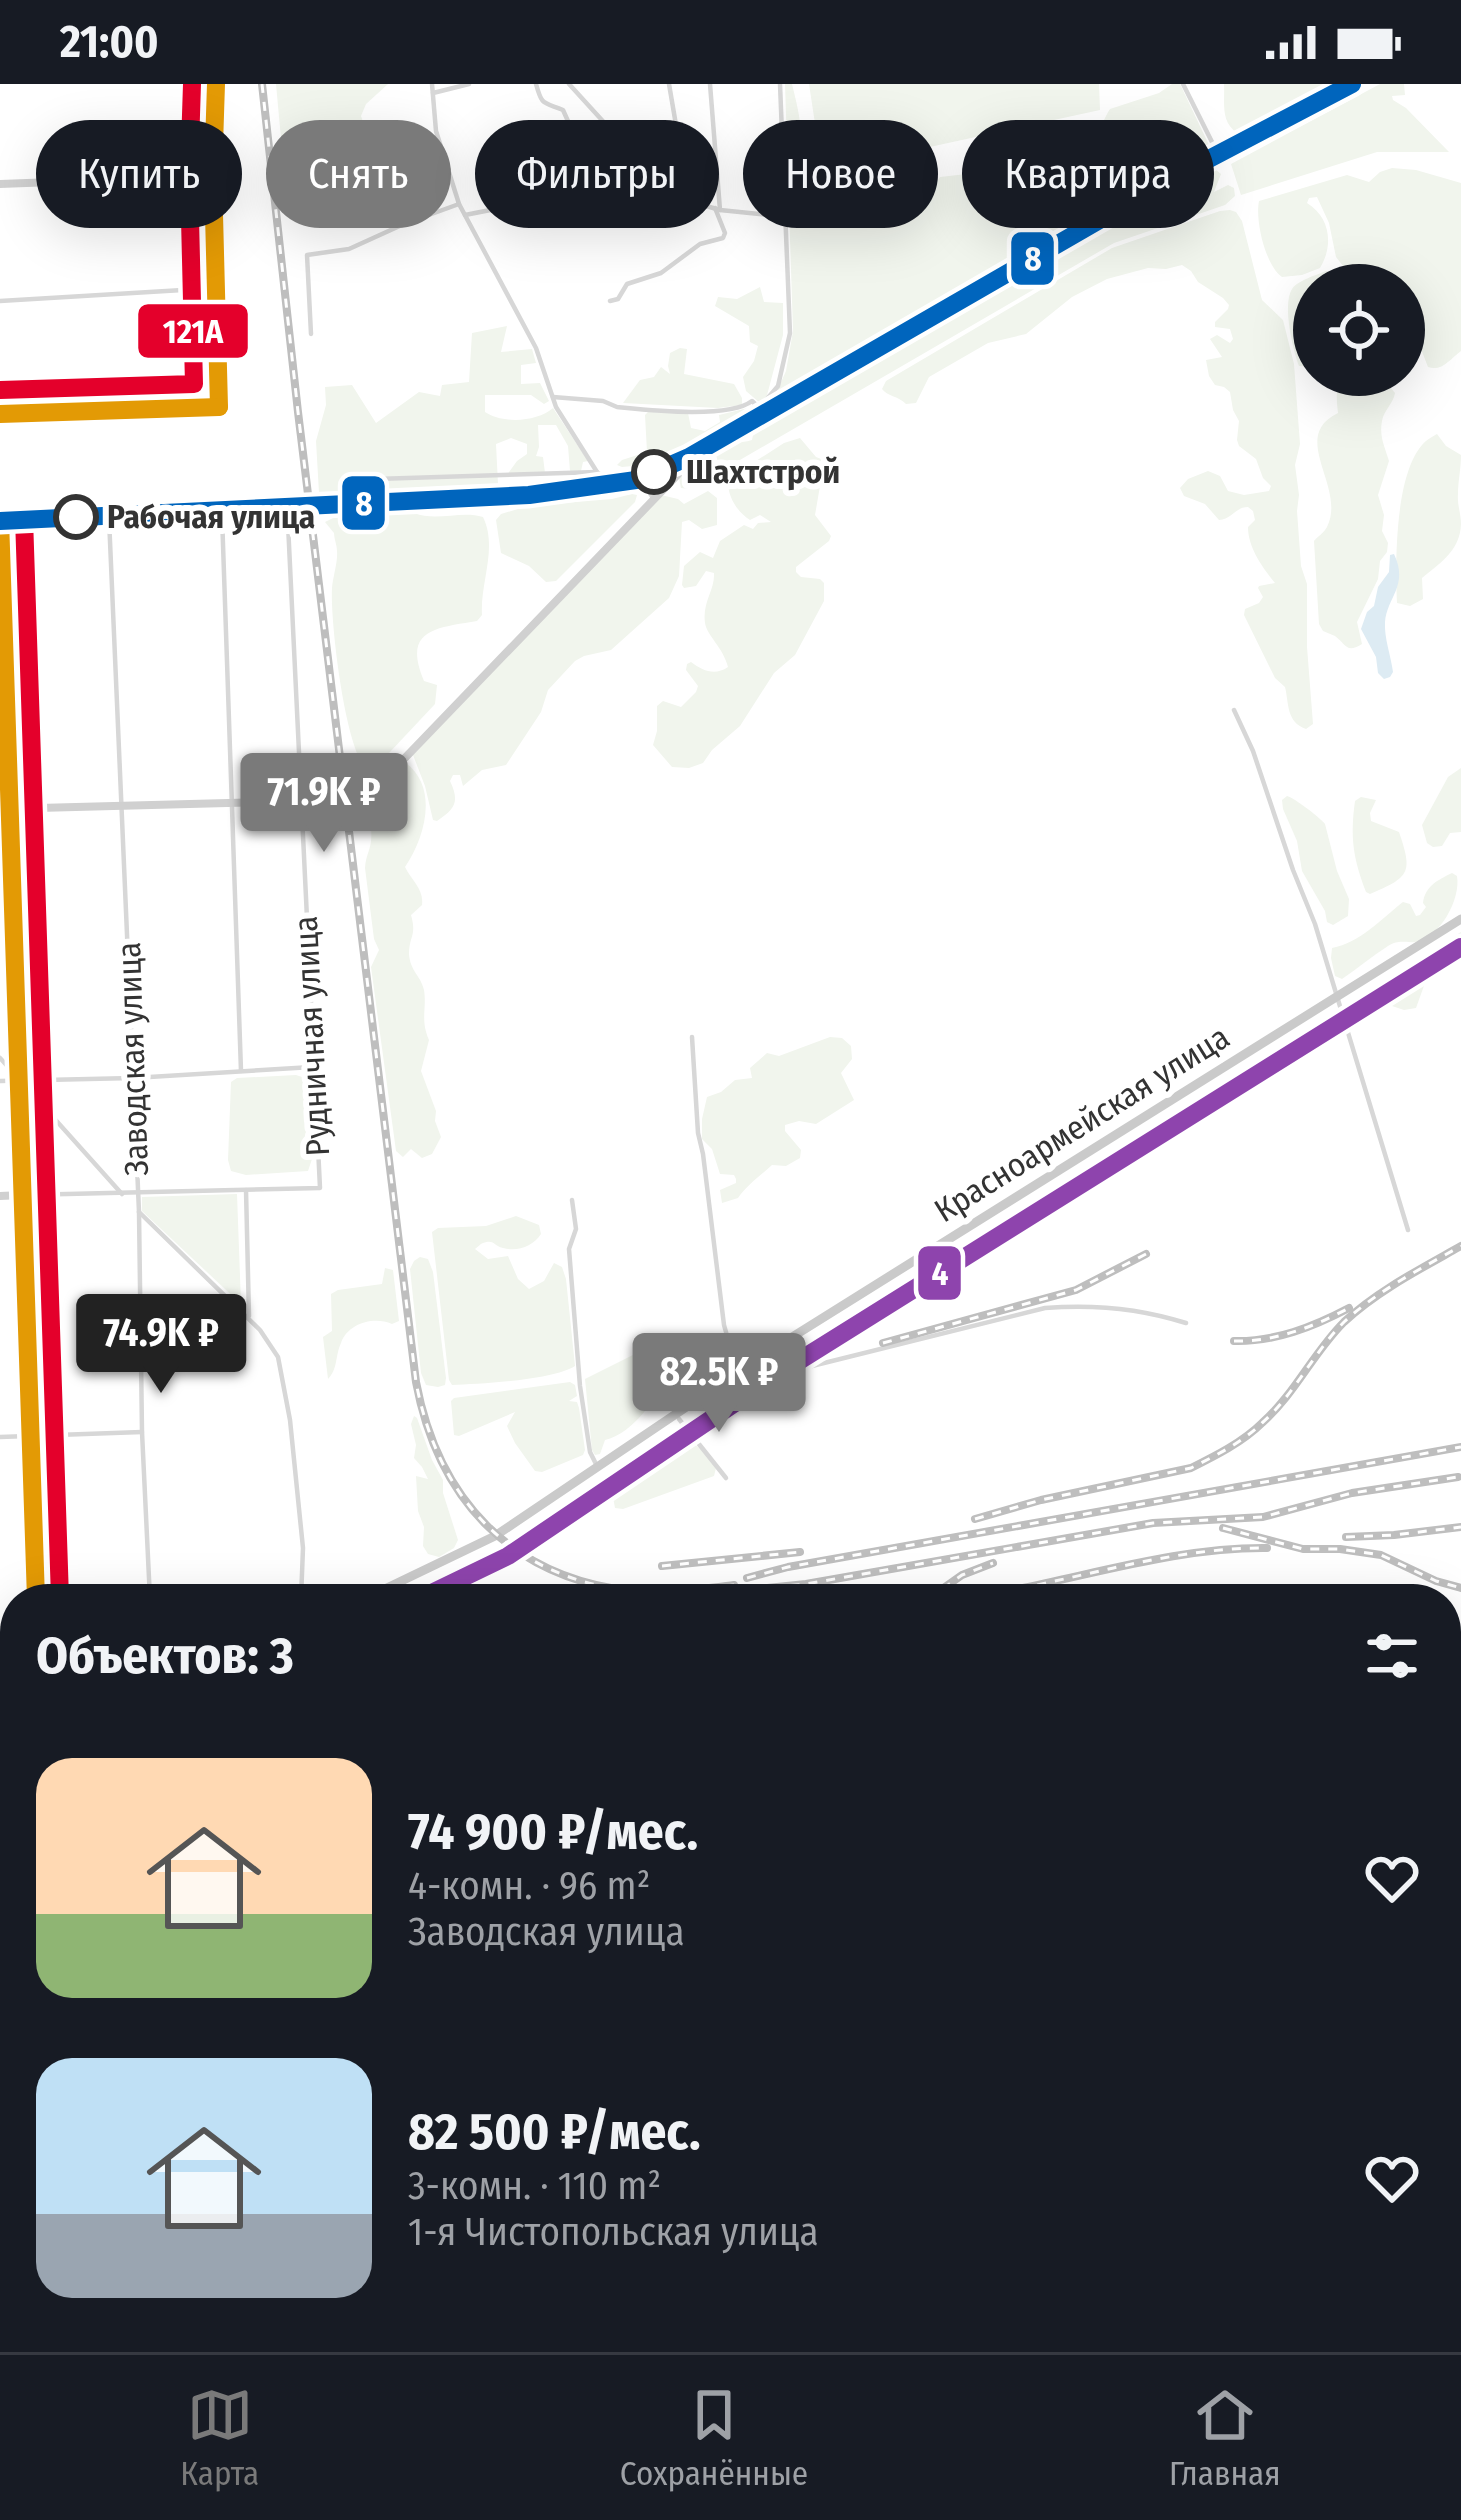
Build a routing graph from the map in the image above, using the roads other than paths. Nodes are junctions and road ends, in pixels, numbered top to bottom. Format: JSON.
{"nodes":[{"id":1,"x":217,"y":84,"type":"edge"},
{"id":2,"x":432,"y":84,"type":"edge"},
{"id":3,"x":469,"y":84,"type":"edge"},
{"id":4,"x":536,"y":84,"type":"edge"},
{"id":5,"x":569,"y":84,"type":"edge"},
{"id":6,"x":669,"y":84,"type":"edge"},
{"id":7,"x":710,"y":84,"type":"edge"},
{"id":8,"x":780,"y":84,"type":"edge"},
{"id":9,"x":1183,"y":84,"type":"edge"},
{"id":10,"x":1359,"y":84,"type":"edge"},
{"id":11,"x":433,"y":93,"type":"junction"},
{"id":12,"x":215,"y":120,"type":"edge"},
{"id":13,"x":602,"y":120,"type":"edge"},
{"id":14,"x":675,"y":120,"type":"edge"},
{"id":15,"x":712,"y":120,"type":"edge"},
{"id":16,"x":782,"y":120,"type":"edge"},
{"id":17,"x":1221,"y":160,"type":"junction"},
{"id":18,"x":36,"y":183,"type":"edge"},
{"id":19,"x":0,"y":184,"type":"edge"},
{"id":20,"x":459,"y":204,"type":"junction"},
{"id":21,"x":465,"y":214,"type":"junction"},
{"id":22,"x":719,"y":215,"type":"edge"},
{"id":23,"x":215,"y":228,"type":"edge"},
{"id":24,"x":787,"y":228,"type":"edge"},
{"id":25,"x":218,"y":288,"type":"junction"},
{"id":26,"x":0,"y":301,"type":"edge"},
{"id":27,"x":610,"y":301,"type":"dead end"},
{"id":28,"x":311,"y":334,"type":"dead end"},
{"id":29,"x":553,"y":397,"type":"junction"},
{"id":30,"x":760,"y":407,"type":"junction"},
{"id":31,"x":0,"y":414,"type":"edge"},
{"id":32,"x":769,"y":417,"type":"junction"},
{"id":33,"x":597,"y":472,"type":"junction"},
{"id":34,"x":344,"y":480,"type":"dead end"},
{"id":35,"x":653,"y":498,"type":"junction"},
{"id":36,"x":222,"y":515,"type":"dead end"},
{"id":37,"x":110,"y":518,"type":"dead end"},
{"id":38,"x":0,"y":519,"type":"edge"},
{"id":39,"x":288,"y":524,"type":"dead end"},
{"id":40,"x":1234,"y":710,"type":"dead end"},
{"id":41,"x":302,"y":801,"type":"junction"},
{"id":42,"x":232,"y":802,"type":"junction"},
{"id":43,"x":123,"y":804,"type":"junction"},
{"id":44,"x":5,"y":809,"type":"edge"},
{"id":45,"x":1461,"y":922,"type":"edge"},
{"id":46,"x":1338,"y":998,"type":"junction"},
{"id":47,"x":692,"y":1036,"type":"dead end"},
{"id":48,"x":0,"y":1058,"type":"edge"},
{"id":49,"x":312,"y":1066,"type":"junction"},
{"id":50,"x":241,"y":1071,"type":"junction"},
{"id":51,"x":134,"y":1078,"type":"junction"},
{"id":52,"x":19,"y":1081,"type":"junction"},
{"id":53,"x":0,"y":1082,"type":"edge"},
{"id":54,"x":246,"y":1190,"type":"junction"},
{"id":55,"x":122,"y":1194,"type":"junction"},
{"id":56,"x":138,"y":1194,"type":"junction"},
{"id":57,"x":23,"y":1195,"type":"junction"},
{"id":58,"x":0,"y":1196,"type":"edge"},
{"id":59,"x":572,"y":1200,"type":"dead end"},
{"id":60,"x":139,"y":1212,"type":"junction"},
{"id":61,"x":1408,"y":1230,"type":"dead end"},
{"id":62,"x":249,"y":1319,"type":"junction"},
{"id":63,"x":1186,"y":1323,"type":"dead end"},
{"id":64,"x":782,"y":1346,"type":"junction"},
{"id":65,"x":738,"y":1376,"type":"junction"},
{"id":66,"x":680,"y":1419,"type":"junction"},
{"id":67,"x":142,"y":1432,"type":"junction"},
{"id":68,"x":31,"y":1436,"type":"junction"},
{"id":69,"x":0,"y":1437,"type":"edge"},
{"id":70,"x":598,"y":1468,"type":"junction"},
{"id":71,"x":726,"y":1478,"type":"dead end"},
{"id":72,"x":36,"y":1584,"type":"edge"},
{"id":73,"x":149,"y":1584,"type":"edge"},
{"id":74,"x":302,"y":1584,"type":"edge"},
{"id":75,"x":396,"y":1584,"type":"edge"},
{"id":76,"x":409,"y":1584,"type":"edge"}],
"edges":[{"from":1,"to":12,"type":"main road"},
{"from":2,"to":11,"type":"street"},
{"from":3,"to":11,"type":"street"},
{"from":4,"to":21,"type":"street"},
{"from":5,"to":13,"type":"street"},
{"from":6,"to":14,"type":"street"},
{"from":7,"to":15,"type":"street"},
{"from":8,"to":16,"type":"street"},
{"from":9,"to":17,"type":"street"},
{"from":10,"to":17,"type":"main road"},
{"from":11,"to":20,"type":"street"},
{"from":17,"to":32,"type":"main road"},
{"from":18,"to":19,"type":"main road"},
{"from":20,"to":21,"type":"street"},
{"from":20,"to":28,"type":"street"},
{"from":21,"to":29,"type":"street"},
{"from":22,"to":27,"type":"street"},
{"from":23,"to":25,"type":"main road"},
{"from":24,"to":30,"type":"street"},
{"from":25,"to":26,"type":"street"},
{"from":25,"to":31,"type":"main road"},
{"from":29,"to":30,"type":"street"},
{"from":29,"to":33,"type":"street"},
{"from":30,"to":32,"type":"street"},
{"from":32,"to":35,"type":"main road"},
{"from":33,"to":34,"type":"street"},
{"from":33,"to":35,"type":"street"},
{"from":35,"to":41,"type":"main road"},
{"from":36,"to":42,"type":"street"},
{"from":37,"to":43,"type":"street","name":"Заводская улица"},
{"from":38,"to":44,"type":"main road"},
{"from":39,"to":41,"type":"street","name":"Рудничная улица"},
{"from":40,"to":46,"type":"street"},
{"from":41,"to":42,"type":"main road"},
{"from":41,"to":49,"type":"street","name":"Рудничная улица"},
{"from":42,"to":43,"type":"main road"},
{"from":42,"to":50,"type":"street"},
{"from":43,"to":44,"type":"main road"},
{"from":43,"to":51,"type":"street","name":"Заводская улица"},
{"from":44,"to":52,"type":"main road"},
{"from":45,"to":46,"type":"main road","name":"Красноармейская улица"},
{"from":46,"to":61,"type":"street"},
{"from":46,"to":64,"type":"main road","name":"Красноармейская улица"},
{"from":47,"to":65,"type":"street"},
{"from":48,"to":52,"type":"street"},
{"from":49,"to":50,"type":"street"},
{"from":49,"to":54,"type":"street","name":"Рудничная улица"},
{"from":50,"to":51,"type":"street"},
{"from":51,"to":52,"type":"street"},
{"from":51,"to":56,"type":"street","name":"Заводская улица"},
{"from":52,"to":53,"type":"street"},
{"from":52,"to":55,"type":"street"},
{"from":52,"to":57,"type":"main road"},
{"from":54,"to":56,"type":"street"},
{"from":54,"to":62,"type":"street"},
{"from":55,"to":56,"type":"street"},
{"from":55,"to":57,"type":"street"},
{"from":56,"to":60,"type":"street","name":"Заводская улица"},
{"from":57,"to":58,"type":"main road"},
{"from":57,"to":68,"type":"main road"},
{"from":59,"to":70,"type":"street"},
{"from":60,"to":62,"type":"street"},
{"from":60,"to":67,"type":"street","name":"Заводская улица"},
{"from":62,"to":74,"type":"street"},
{"from":63,"to":64,"type":"street"},
{"from":64,"to":65,"type":"main road","name":"Красноармейская улица"},
{"from":65,"to":66,"type":"main road","name":"Красноармейская улица"},
{"from":65,"to":70,"type":"main road","name":"Красноармейская улица"},
{"from":66,"to":71,"type":"street"},
{"from":66,"to":76,"type":"main road","name":"Красноармейская улица"},
{"from":67,"to":68,"type":"street"},
{"from":67,"to":73,"type":"street","name":"Заводская улица"},
{"from":68,"to":69,"type":"street"},
{"from":68,"to":72,"type":"main road"},
{"from":70,"to":75,"type":"main road","name":"Красноармейская улица"}]}
